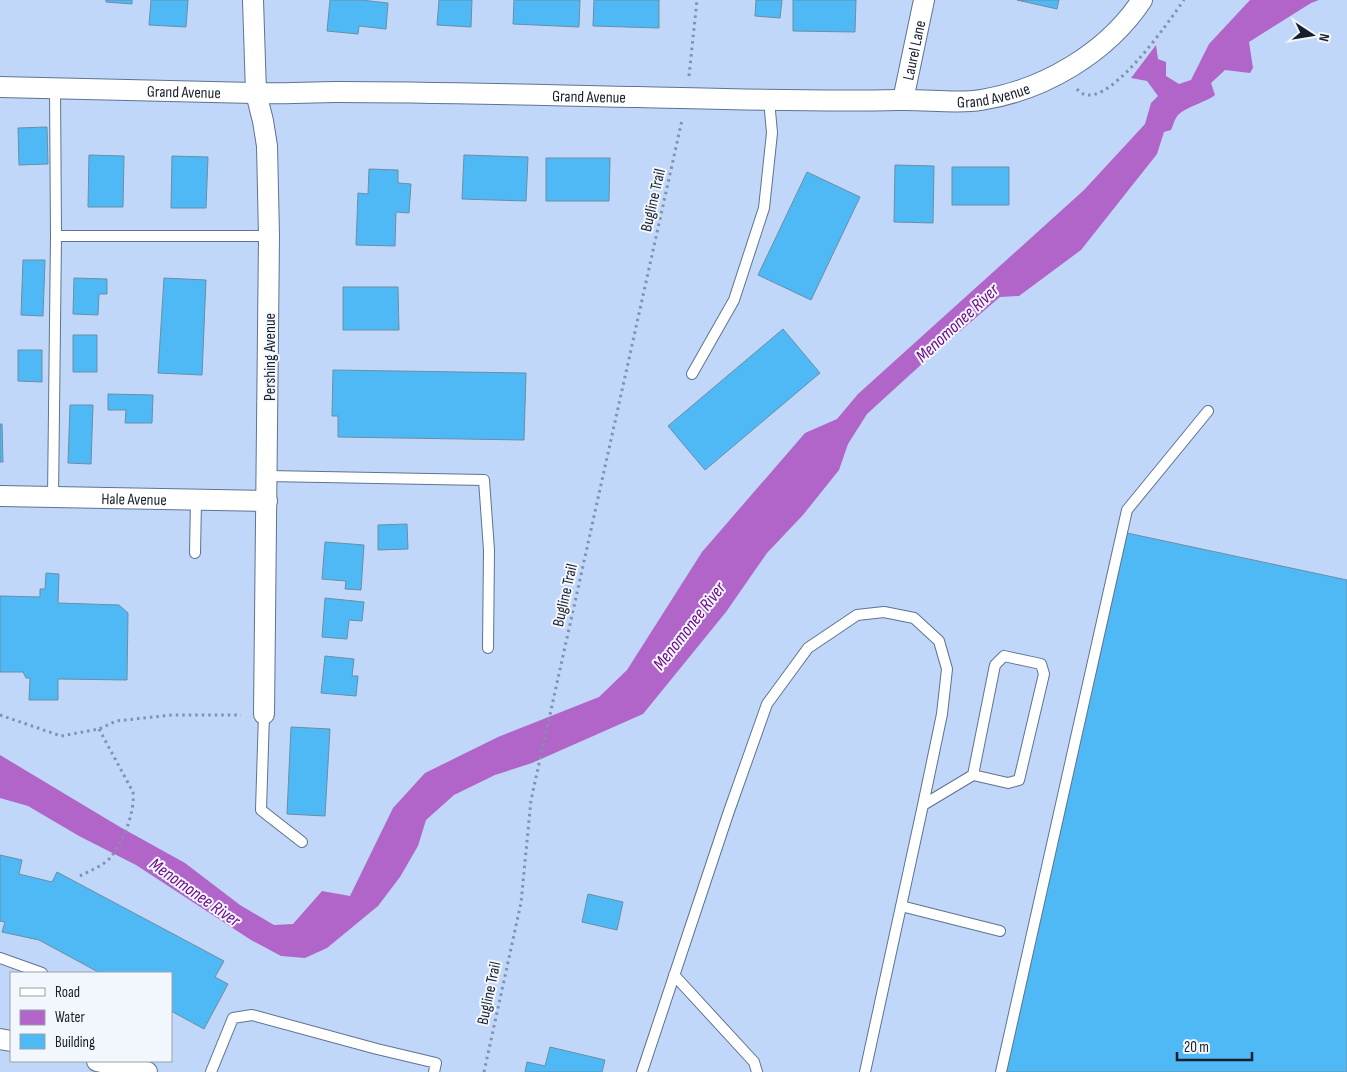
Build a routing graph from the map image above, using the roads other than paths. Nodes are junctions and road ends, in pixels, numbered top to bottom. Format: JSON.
{"nodes":[{"id":1,"x":253,"y":0,"type":"edge"},
{"id":2,"x":924,"y":0,"type":"edge"},
{"id":3,"x":1142,"y":0,"type":"edge"},
{"id":4,"x":0,"y":87,"type":"edge"},
{"id":5,"x":55,"y":88,"type":"junction"},
{"id":6,"x":256,"y":94,"type":"junction"},
{"id":7,"x":769,"y":100,"type":"junction"},
{"id":8,"x":903,"y":100,"type":"junction"},
{"id":9,"x":56,"y":236,"type":"junction"},
{"id":10,"x":269,"y":236,"type":"junction"},
{"id":11,"x":692,"y":374,"type":"dead end"},
{"id":12,"x":1208,"y":410,"type":"dead end"},
{"id":13,"x":268,"y":476,"type":"junction"},
{"id":14,"x":0,"y":496,"type":"edge"},
{"id":15,"x":53,"y":498,"type":"junction"},
{"id":16,"x":196,"y":500,"type":"junction"},
{"id":17,"x":267,"y":501,"type":"junction"},
{"id":18,"x":195,"y":553,"type":"dead end"},
{"id":19,"x":488,"y":648,"type":"dead end"},
{"id":20,"x":264,"y":714,"type":"joint"},
{"id":21,"x":973,"y":775,"type":"junction"},
{"id":22,"x":923,"y":805,"type":"junction"},
{"id":23,"x":302,"y":842,"type":"dead end"},
{"id":24,"x":901,"y":906,"type":"junction"},
{"id":25,"x":1000,"y":931,"type":"dead end"},
{"id":26,"x":0,"y":958,"type":"edge"},
{"id":27,"x":39,"y":972,"type":"edge"},
{"id":28,"x":674,"y":975,"type":"junction"},
{"id":29,"x":101,"y":1062,"type":"edge"},
{"id":30,"x":146,"y":1072,"type":"edge"},
{"id":31,"x":211,"y":1072,"type":"edge"},
{"id":32,"x":434,"y":1072,"type":"edge"},
{"id":33,"x":642,"y":1072,"type":"edge"},
{"id":34,"x":757,"y":1072,"type":"edge"},
{"id":35,"x":865,"y":1072,"type":"edge"},
{"id":36,"x":1001,"y":1072,"type":"edge"}],
"edges":[{"from":1,"to":6,"type":"street","name":"Pershing Avenue"},
{"from":2,"to":8,"type":"street","name":"Laurel Lane"},
{"from":3,"to":8,"type":"street","name":"Grand Avenue"},
{"from":4,"to":5,"type":"street","name":"Grand Avenue"},
{"from":5,"to":6,"type":"street","name":"Grand Avenue"},
{"from":5,"to":9,"type":"lane"},
{"from":6,"to":7,"type":"street","name":"Grand Avenue"},
{"from":6,"to":10,"type":"street","name":"Pershing Avenue"},
{"from":7,"to":8,"type":"street","name":"Grand Avenue"},
{"from":7,"to":11,"type":"lane"},
{"from":9,"to":10,"type":"lane"},
{"from":9,"to":15,"type":"lane"},
{"from":10,"to":13,"type":"street","name":"Pershing Avenue"},
{"from":12,"to":36,"type":"lane"},
{"from":13,"to":17,"type":"street","name":"Pershing Avenue"},
{"from":13,"to":19,"type":"lane"},
{"from":14,"to":15,"type":"street","name":"Hale Avenue"},
{"from":15,"to":16,"type":"street","name":"Hale Avenue"},
{"from":16,"to":17,"type":"street","name":"Hale Avenue"},
{"from":16,"to":18,"type":"lane"},
{"from":17,"to":20,"type":"street","name":"Pershing Avenue"},
{"from":20,"to":23,"type":"lane"},
{"from":21,"to":21,"type":"lane"},
{"from":21,"to":22,"type":"lane"},
{"from":22,"to":24,"type":"lane"},
{"from":22,"to":28,"type":"lane"},
{"from":24,"to":25,"type":"lane"},
{"from":24,"to":35,"type":"lane"},
{"from":26,"to":27,"type":"lane"},
{"from":28,"to":33,"type":"lane"},
{"from":28,"to":34,"type":"lane"},
{"from":29,"to":30,"type":"street"},
{"from":31,"to":32,"type":"lane"}]}
